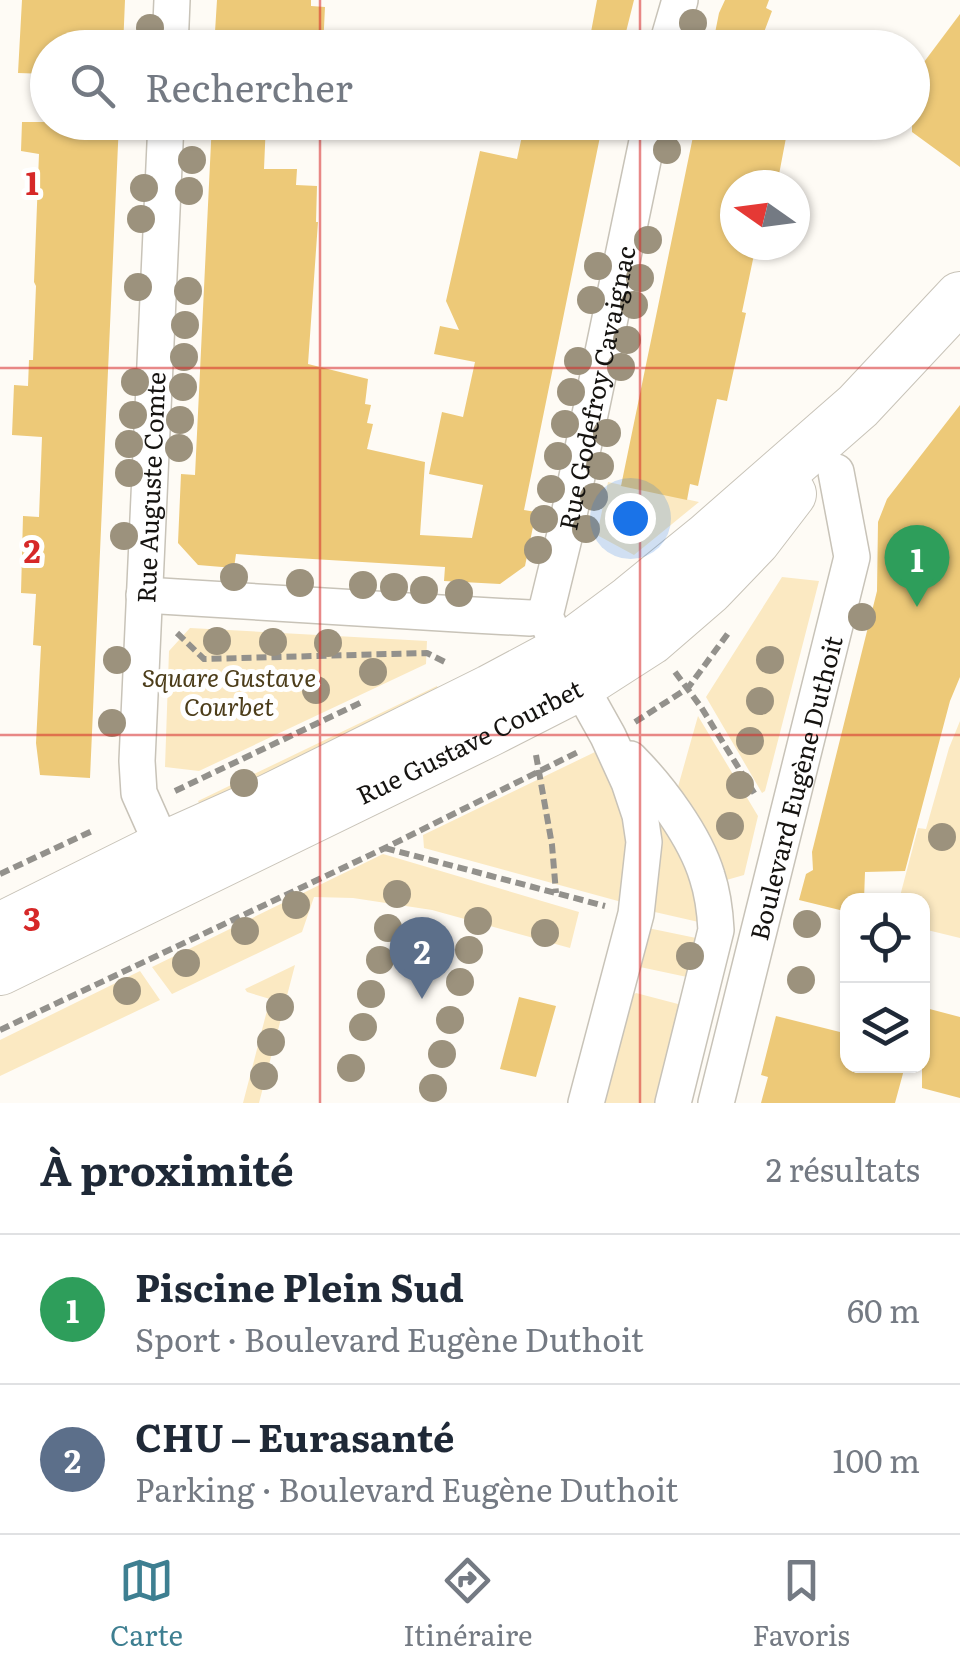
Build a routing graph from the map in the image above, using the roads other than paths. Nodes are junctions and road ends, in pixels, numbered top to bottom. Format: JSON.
{"nodes":[{"id":1,"x":172,"y":0,"type":"edge"},
{"id":2,"x":680,"y":0,"type":"edge"},
{"id":3,"x":171,"y":30,"type":"edge"},
{"id":4,"x":671,"y":30,"type":"edge"},
{"id":5,"x":165,"y":140,"type":"edge"},
{"id":6,"x":647,"y":140,"type":"edge"},
{"id":7,"x":960,"y":298,"type":"edge"},
{"id":8,"x":836,"y":472,"type":"dead end"},
{"id":9,"x":144,"y":595,"type":"junction"},
{"id":10,"x":562,"y":651,"type":"junction"},
{"id":11,"x":608,"y":736,"type":"junction"},
{"id":12,"x":163,"y":847,"type":"junction"},
{"id":13,"x":0,"y":928,"type":"edge"},
{"id":14,"x":0,"y":970,"type":"edge"},
{"id":15,"x":586,"y":1103,"type":"edge"},
{"id":16,"x":673,"y":1103,"type":"edge"},
{"id":17,"x":716,"y":1103,"type":"edge"}],
"edges":[{"from":1,"to":3,"type":"street"},
{"from":2,"to":4,"type":"street"},
{"from":5,"to":9,"type":"street","name":"Rue Auguste Comte"},
{"from":6,"to":10,"type":"street","name":"Rue Godefroy Cavaignac"},
{"from":7,"to":10,"type":"main road","name":"Rue Gustave Courbet"},
{"from":8,"to":17,"type":"street","name":"Boulevard Eugène Duthoit"},
{"from":9,"to":10,"type":"street"},
{"from":9,"to":12,"type":"street","name":"Rue Auguste Comte"},
{"from":10,"to":11,"type":"street","name":"Boulevard Eugène Duthoit"},
{"from":10,"to":12,"type":"main road","name":"Rue Gustave Courbet"},
{"from":10,"to":14,"type":"main road","name":"Rue Gustave Courbet"},
{"from":11,"to":15,"type":"street","name":"Boulevard Eugène Duthoit"},
{"from":11,"to":16,"type":"street","name":"Boulevard Eugène Duthoit"},
{"from":12,"to":13,"type":"main road","name":"Rue Gustave Courbet"}]}
